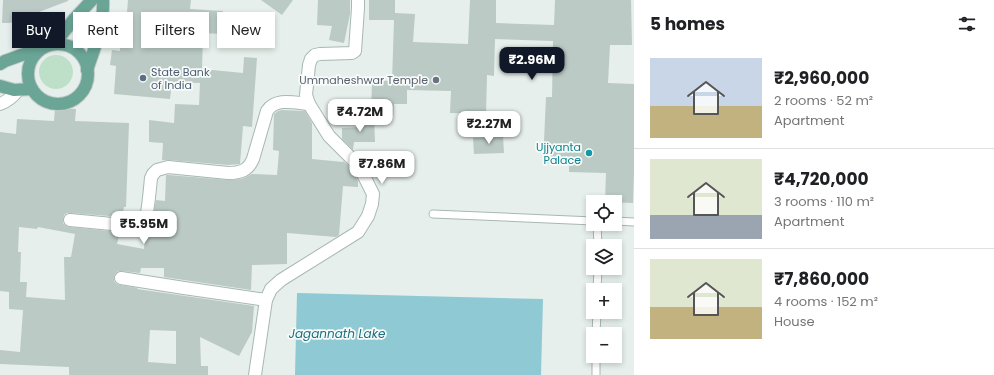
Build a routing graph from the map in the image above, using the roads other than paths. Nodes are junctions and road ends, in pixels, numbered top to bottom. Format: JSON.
{"nodes":[{"id":1,"x":92,"y":0,"type":"edge"},
{"id":2,"x":103,"y":0,"type":"edge"},
{"id":3,"x":358,"y":0,"type":"edge"},
{"id":4,"x":65,"y":29,"type":"edge"},
{"id":5,"x":65,"y":46,"type":"edge"},
{"id":6,"x":42,"y":48,"type":"edge"},
{"id":7,"x":44,"y":48,"type":"edge"},
{"id":8,"x":0,"y":64,"type":"edge"},
{"id":9,"x":88,"y":70,"type":"junction"},
{"id":10,"x":0,"y":86,"type":"edge"},
{"id":11,"x":32,"y":89,"type":"junction"},
{"id":12,"x":18,"y":90,"type":"junction"},
{"id":13,"x":0,"y":104,"type":"edge"},
{"id":14,"x":309,"y":104,"type":"junction"},
{"id":15,"x":433,"y":214,"type":"dead end"},
{"id":16,"x":70,"y":220,"type":"dead end"},
{"id":17,"x":586,"y":221,"type":"edge"},
{"id":18,"x":622,"y":222,"type":"edge"},
{"id":19,"x":634,"y":222,"type":"edge"},
{"id":20,"x":121,"y":278,"type":"dead end"},
{"id":21,"x":266,"y":300,"type":"junction"},
{"id":22,"x":596,"y":363,"type":"edge"},
{"id":23,"x":255,"y":375,"type":"edge"},
{"id":24,"x":596,"y":375,"type":"edge"}],
"edges":[{"from":1,"to":4,"type":"main road"},
{"from":2,"to":9,"type":"main road"},
{"from":3,"to":14,"type":"street"},
{"from":5,"to":9,"type":"main road"},
{"from":6,"to":8,"type":"main road"},
{"from":7,"to":11,"type":"main road"},
{"from":9,"to":11,"type":"main road"},
{"from":10,"to":12,"type":"main road"},
{"from":11,"to":12,"type":"main road"},
{"from":12,"to":13,"type":"street"},
{"from":14,"to":16,"type":"street"},
{"from":14,"to":21,"type":"street"},
{"from":15,"to":17,"type":"lane"},
{"from":18,"to":19,"type":"lane"},
{"from":20,"to":21,"type":"street"},
{"from":21,"to":23,"type":"street"},
{"from":22,"to":24,"type":"lane"}]}
